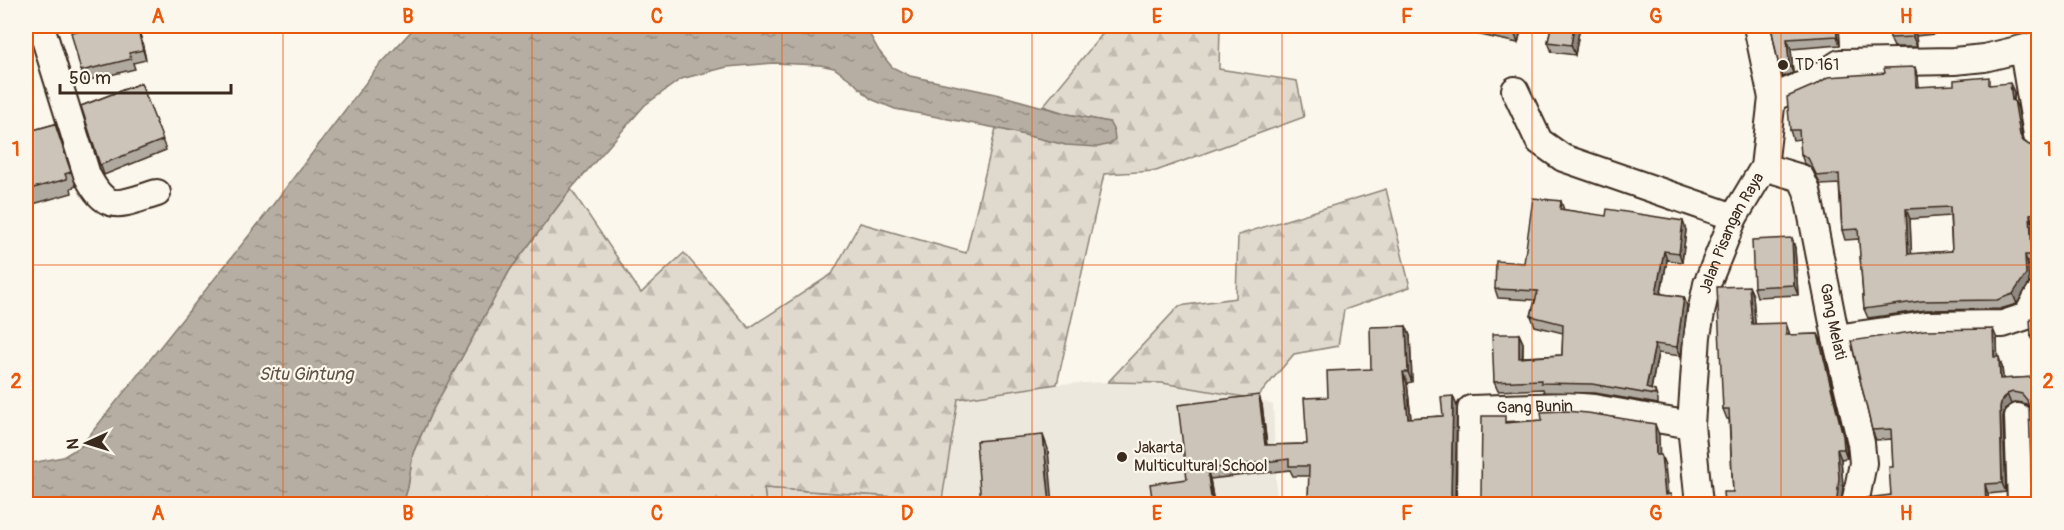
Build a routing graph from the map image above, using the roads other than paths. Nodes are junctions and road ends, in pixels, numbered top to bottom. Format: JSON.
{"nodes":[{"id":1,"x":41,"y":26,"type":"edge"},
{"id":2,"x":1757,"y":26,"type":"edge"},
{"id":3,"x":26,"y":29,"type":"edge"},
{"id":4,"x":2031,"y":48,"type":"edge"},
{"id":5,"x":1515,"y":90,"type":"dead end"},
{"id":6,"x":1772,"y":98,"type":"junction"},
{"id":7,"x":2038,"y":141,"type":"edge"},
{"id":8,"x":1764,"y":167,"type":"junction"},
{"id":9,"x":157,"y":193,"type":"dead end"},
{"id":10,"x":1734,"y":217,"type":"junction"},
{"id":11,"x":2033,"y":305,"type":"edge"},
{"id":12,"x":1836,"y":338,"type":"junction"},
{"id":13,"x":2018,"y":417,"type":"dead end"},
{"id":14,"x":1691,"y":426,"type":"junction"},
{"id":15,"x":1470,"y":504,"type":"edge"},
{"id":16,"x":1699,"y":504,"type":"edge"},
{"id":17,"x":1855,"y":504,"type":"edge"},
{"id":18,"x":2021,"y":504,"type":"edge"}],
"edges":[{"from":1,"to":3,"type":"street"},
{"from":1,"to":9,"type":"street"},
{"from":2,"to":6,"type":"street","name":"Jalan Pisangan Raya"},
{"from":4,"to":6,"type":"street"},
{"from":4,"to":7,"type":"street"},
{"from":5,"to":10,"type":"street"},
{"from":6,"to":8,"type":"street","name":"Jalan Pisangan Raya"},
{"from":8,"to":10,"type":"street","name":"Jalan Pisangan Raya"},
{"from":8,"to":12,"type":"street","name":"Gang Melati"},
{"from":10,"to":14,"type":"street","name":"Jalan Pisangan Raya"},
{"from":11,"to":12,"type":"street"},
{"from":12,"to":17,"type":"street","name":"Gang Melati"},
{"from":13,"to":18,"type":"street"},
{"from":14,"to":15,"type":"street","name":"Gang Bunin"},
{"from":14,"to":16,"type":"street","name":"Jalan Pisangan Raya"}]}
